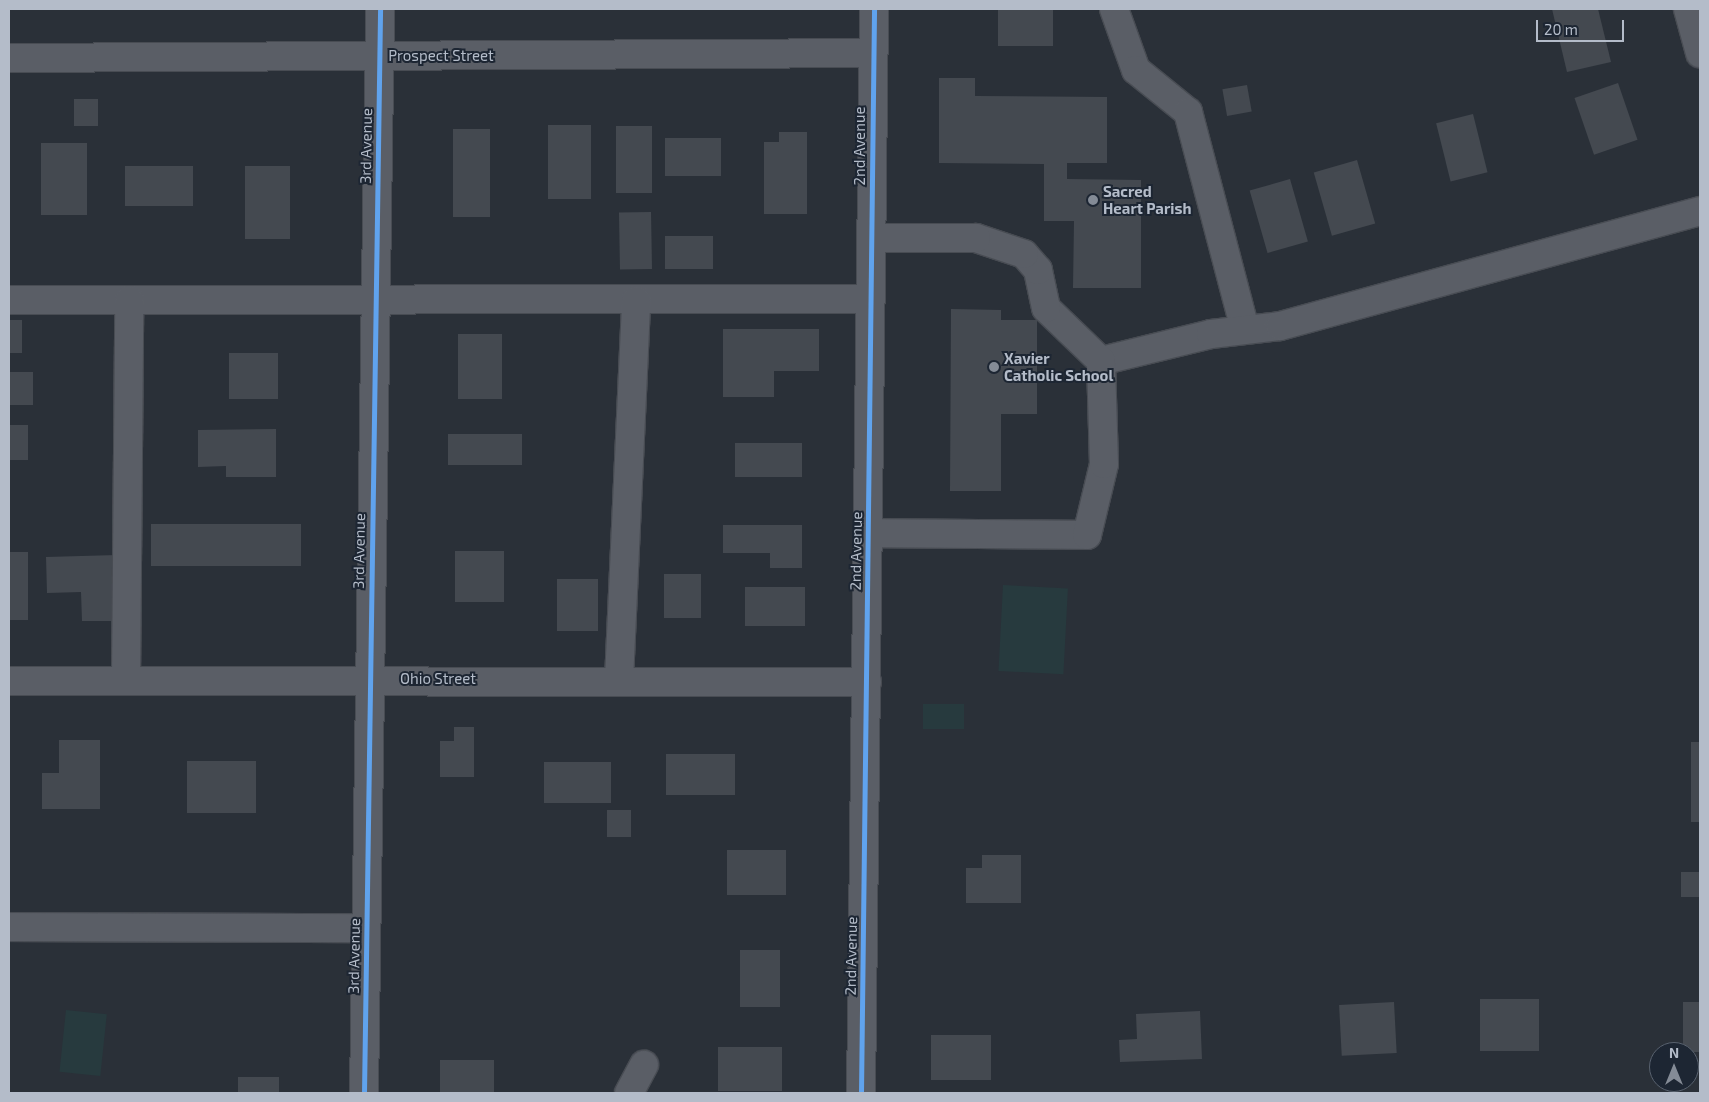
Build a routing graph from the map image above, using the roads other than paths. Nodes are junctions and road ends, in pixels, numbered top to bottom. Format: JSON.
{"nodes":[{"id":1,"x":380,"y":9,"type":"edge"},
{"id":2,"x":874,"y":9,"type":"edge"},
{"id":3,"x":1114,"y":9,"type":"edge"},
{"id":4,"x":1688,"y":9,"type":"edge"},
{"id":5,"x":873,"y":53,"type":"junction"},
{"id":6,"x":1700,"y":53,"type":"edge"},
{"id":7,"x":380,"y":57,"type":"junction"},
{"id":8,"x":9,"y":58,"type":"edge"},
{"id":9,"x":1700,"y":211,"type":"edge"},
{"id":10,"x":872,"y":238,"type":"junction"},
{"id":11,"x":871,"y":299,"type":"junction"},
{"id":12,"x":9,"y":300,"type":"edge"},
{"id":13,"x":130,"y":300,"type":"junction"},
{"id":14,"x":376,"y":300,"type":"junction"},
{"id":15,"x":636,"y":300,"type":"junction"},
{"id":16,"x":1245,"y":329,"type":"junction"},
{"id":17,"x":1101,"y":361,"type":"junction"},
{"id":18,"x":869,"y":533,"type":"junction"},
{"id":19,"x":370,"y":678,"type":"junction"},
{"id":20,"x":126,"y":680,"type":"junction"},
{"id":21,"x":619,"y":680,"type":"junction"},
{"id":22,"x":9,"y":681,"type":"edge"},
{"id":23,"x":867,"y":682,"type":"junction"},
{"id":24,"x":9,"y":927,"type":"edge"},
{"id":25,"x":366,"y":928,"type":"junction"},
{"id":26,"x":644,"y":1065,"type":"dead end"},
{"id":27,"x":364,"y":1093,"type":"edge"},
{"id":28,"x":629,"y":1093,"type":"edge"},
{"id":29,"x":861,"y":1093,"type":"edge"}],
"edges":[{"from":1,"to":7,"type":"street","name":"3rd Avenue"},
{"from":2,"to":5,"type":"street","name":"2nd Avenue"},
{"from":3,"to":16,"type":"street"},
{"from":4,"to":6,"type":"street"},
{"from":5,"to":7,"type":"street","name":"Prospect Street"},
{"from":5,"to":10,"type":"street","name":"2nd Avenue"},
{"from":7,"to":8,"type":"street","name":"Prospect Street"},
{"from":7,"to":14,"type":"street","name":"3rd Avenue"},
{"from":9,"to":16,"type":"street"},
{"from":10,"to":11,"type":"street","name":"2nd Avenue"},
{"from":10,"to":17,"type":"street"},
{"from":11,"to":15,"type":"street"},
{"from":11,"to":18,"type":"street","name":"2nd Avenue"},
{"from":12,"to":13,"type":"street"},
{"from":13,"to":14,"type":"street"},
{"from":13,"to":20,"type":"street"},
{"from":14,"to":15,"type":"street"},
{"from":14,"to":19,"type":"street","name":"3rd Avenue"},
{"from":15,"to":21,"type":"street"},
{"from":16,"to":17,"type":"street"},
{"from":17,"to":18,"type":"street"},
{"from":18,"to":23,"type":"street","name":"2nd Avenue"},
{"from":19,"to":20,"type":"street","name":"Ohio Street"},
{"from":19,"to":21,"type":"street","name":"Ohio Street"},
{"from":19,"to":25,"type":"street","name":"3rd Avenue"},
{"from":20,"to":22,"type":"street","name":"Ohio Street"},
{"from":21,"to":23,"type":"street","name":"Ohio Street"},
{"from":23,"to":29,"type":"street","name":"2nd Avenue"},
{"from":24,"to":25,"type":"street"},
{"from":25,"to":27,"type":"street","name":"3rd Avenue"},
{"from":26,"to":28,"type":"street"}]}
